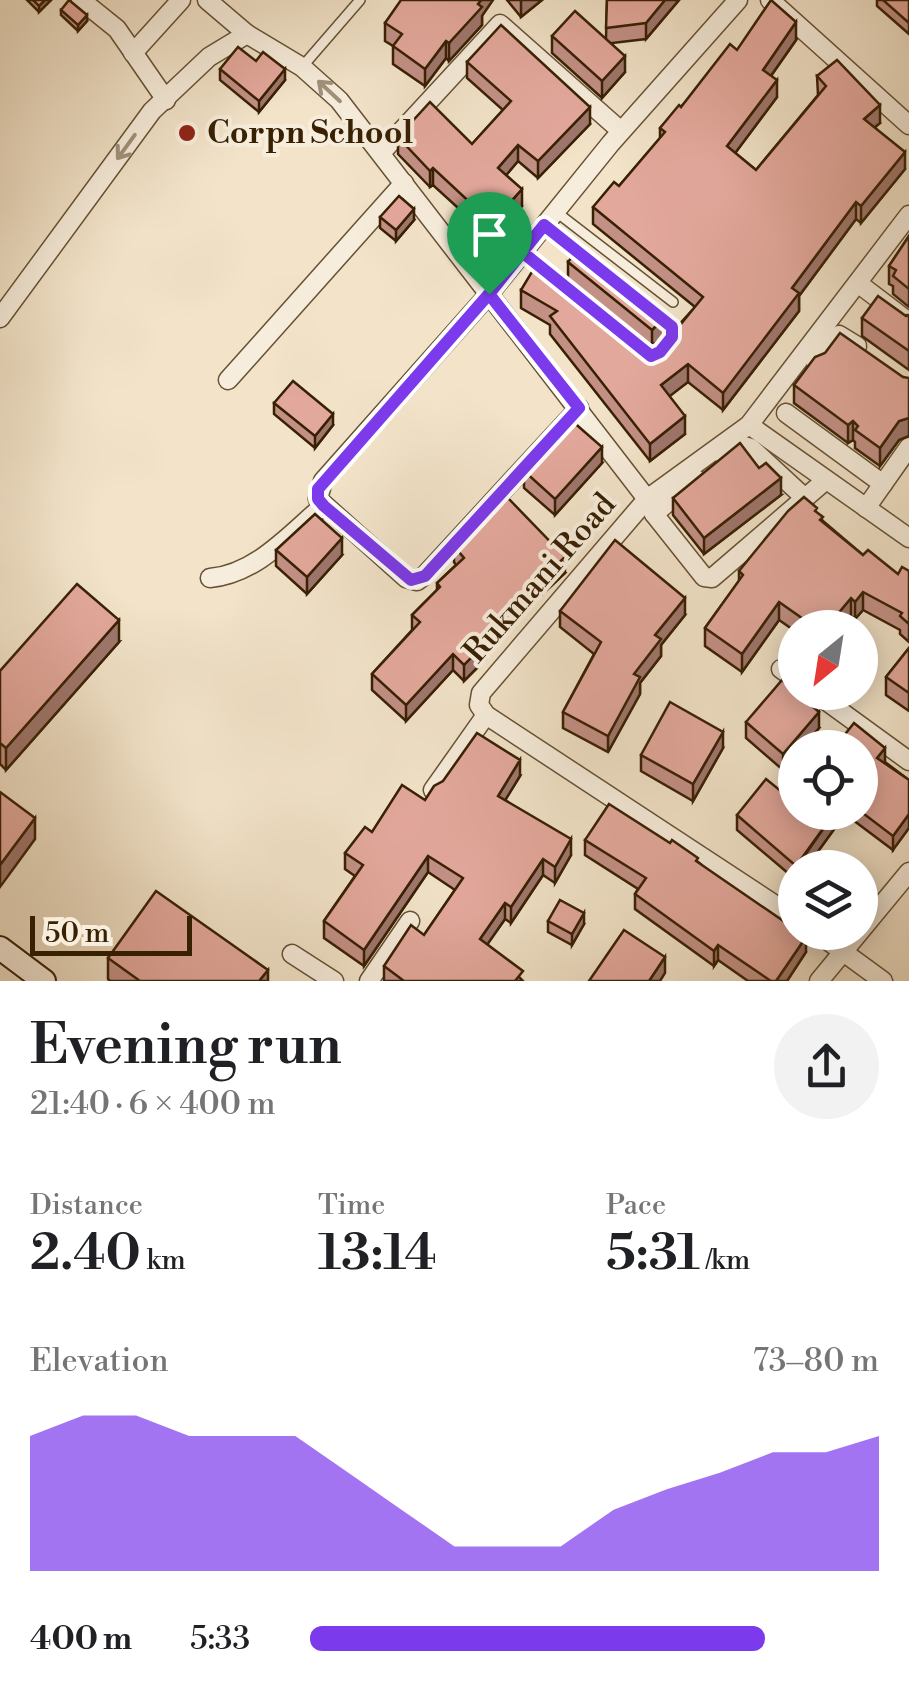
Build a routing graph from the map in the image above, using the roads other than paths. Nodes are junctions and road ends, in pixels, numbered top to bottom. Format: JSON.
{"nodes":[{"id":1,"x":81,"y":0,"type":"edge"},
{"id":2,"x":181,"y":0,"type":"edge"},
{"id":3,"x":207,"y":0,"type":"edge"},
{"id":4,"x":360,"y":0,"type":"edge"},
{"id":5,"x":738,"y":0,"type":"edge"},
{"id":6,"x":770,"y":0,"type":"edge"},
{"id":7,"x":247,"y":34,"type":"junction"},
{"id":8,"x":134,"y":53,"type":"junction"},
{"id":9,"x":302,"y":68,"type":"junction"},
{"id":10,"x":166,"y":100,"type":"junction"},
{"id":11,"x":907,"y":120,"type":"edge"},
{"id":12,"x":621,"y":132,"type":"junction"},
{"id":13,"x":382,"y":152,"type":"junction"},
{"id":14,"x":404,"y":183,"type":"junction"},
{"id":15,"x":909,"y":215,"type":"edge"},
{"id":16,"x":549,"y":218,"type":"junction"},
{"id":17,"x":591,"y":261,"type":"edge"},
{"id":18,"x":859,"y":284,"type":"junction"},
{"id":19,"x":489,"y":294,"type":"junction"},
{"id":20,"x":672,"y":302,"type":"dead end"},
{"id":21,"x":645,"y":305,"type":"edge"},
{"id":22,"x":0,"y":318,"type":"edge"},
{"id":23,"x":909,"y":322,"type":"edge"},
{"id":24,"x":660,"y":352,"type":"edge"},
{"id":25,"x":877,"y":361,"type":"edge"},
{"id":26,"x":816,"y":363,"type":"edge"},
{"id":27,"x":228,"y":380,"type":"dead end"},
{"id":28,"x":579,"y":408,"type":"junction"},
{"id":29,"x":786,"y":413,"type":"dead end"},
{"id":30,"x":749,"y":424,"type":"junction"},
{"id":31,"x":806,"y":428,"type":"junction"},
{"id":32,"x":909,"y":446,"type":"edge"},
{"id":33,"x":788,"y":452,"type":"junction"},
{"id":34,"x":826,"y":480,"type":"junction"},
{"id":35,"x":882,"y":484,"type":"junction"},
{"id":36,"x":805,"y":498,"type":"junction"},
{"id":37,"x":324,"y":506,"type":"junction"},
{"id":38,"x":651,"y":506,"type":"junction"},
{"id":39,"x":866,"y":508,"type":"junction"},
{"id":40,"x":909,"y":538,"type":"edge"},
{"id":41,"x":210,"y":578,"type":"dead end"},
{"id":42,"x":839,"y":710,"type":"edge"},
{"id":43,"x":486,"y":715,"type":"junction"},
{"id":44,"x":909,"y":761,"type":"edge"},
{"id":45,"x":433,"y":790,"type":"edge"},
{"id":46,"x":909,"y":872,"type":"edge"},
{"id":47,"x":778,"y":907,"type":"edge"},
{"id":48,"x":410,"y":921,"type":"edge"},
{"id":49,"x":0,"y":948,"type":"edge"},
{"id":50,"x":841,"y":950,"type":"edge"},
{"id":51,"x":844,"y":952,"type":"junction"},
{"id":52,"x":292,"y":954,"type":"dead end"},
{"id":53,"x":0,"y":967,"type":"edge"},
{"id":54,"x":20,"y":981,"type":"edge"},
{"id":55,"x":44,"y":981,"type":"edge"},
{"id":56,"x":334,"y":981,"type":"edge"},
{"id":57,"x":370,"y":981,"type":"edge"},
{"id":58,"x":819,"y":981,"type":"edge"},
{"id":59,"x":884,"y":981,"type":"edge"}],
"edges":[{"from":1,"to":8,"type":"street"},
{"from":2,"to":8,"type":"street"},
{"from":3,"to":7,"type":"street"},
{"from":4,"to":9,"type":"lane"},
{"from":5,"to":12,"type":"street"},
{"from":6,"to":11,"type":"street"},
{"from":7,"to":9,"type":"street"},
{"from":7,"to":10,"type":"street"},
{"from":8,"to":10,"type":"street"},
{"from":13,"to":9,"type":"street","one_way":true},
{"from":10,"to":22,"type":"street","one_way":true},
{"from":12,"to":13,"type":"street"},
{"from":12,"to":16,"type":"street"},
{"from":13,"to":14,"type":"street"},
{"from":14,"to":19,"type":"street"},
{"from":14,"to":27,"type":"street"},
{"from":15,"to":18,"type":"street","name":"Rukmani Road"},
{"from":16,"to":17,"type":"lane"},
{"from":16,"to":19,"type":"street"},
{"from":16,"to":20,"type":"lane"},
{"from":18,"to":23,"type":"street"},
{"from":18,"to":30,"type":"street","name":"Rukmani Road"},
{"from":19,"to":28,"type":"street"},
{"from":19,"to":37,"type":"street"},
{"from":21,"to":24,"type":"lane"},
{"from":25,"to":26,"type":"street"},
{"from":28,"to":37,"type":"street"},
{"from":28,"to":38,"type":"street"},
{"from":29,"to":31,"type":"street"},
{"from":30,"to":33,"type":"street"},
{"from":30,"to":38,"type":"street","name":"Rukmani Road"},
{"from":31,"to":33,"type":"street"},
{"from":31,"to":35,"type":"street"},
{"from":32,"to":35,"type":"street"},
{"from":33,"to":34,"type":"street"},
{"from":34,"to":36,"type":"street"},
{"from":34,"to":39,"type":"street"},
{"from":35,"to":39,"type":"street"},
{"from":36,"to":38,"type":"street"},
{"from":36,"to":38,"type":"street"},
{"from":37,"to":41,"type":"street"},
{"from":38,"to":43,"type":"street","name":"Rukmani Road"},
{"from":39,"to":40,"type":"street"},
{"from":42,"to":44,"type":"street"},
{"from":43,"to":45,"type":"street"},
{"from":43,"to":47,"type":"street","name":"Rukmani Road"},
{"from":46,"to":51,"type":"street"},
{"from":48,"to":57,"type":"street"},
{"from":49,"to":55,"type":"street"},
{"from":50,"to":51,"type":"street"},
{"from":51,"to":58,"type":"street"},
{"from":51,"to":59,"type":"street"},
{"from":52,"to":56,"type":"street"},
{"from":53,"to":54,"type":"street"}]}
